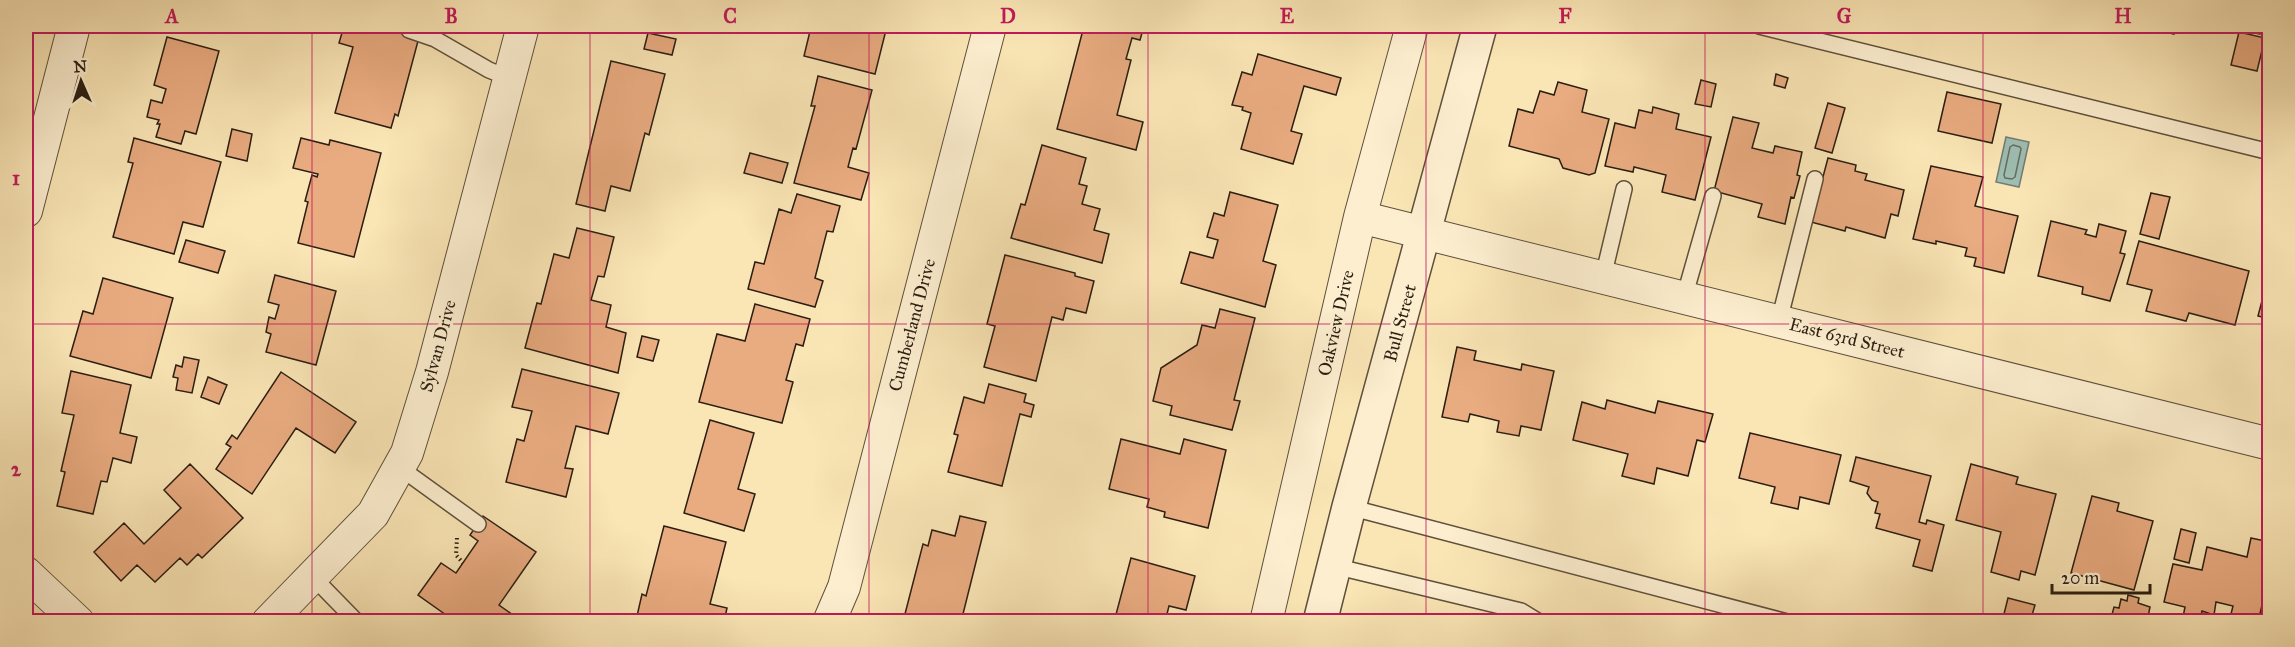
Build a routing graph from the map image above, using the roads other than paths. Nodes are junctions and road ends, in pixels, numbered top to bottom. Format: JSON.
{"nodes":[{"id":1,"x":74,"y":26,"type":"edge"},
{"id":2,"x":523,"y":26,"type":"edge"},
{"id":3,"x":990,"y":26,"type":"edge"},
{"id":4,"x":1412,"y":26,"type":"edge"},
{"id":5,"x":1480,"y":26,"type":"edge"},
{"id":6,"x":1759,"y":26,"type":"edge"},
{"id":7,"x":410,"y":30,"type":"dead end"},
{"id":8,"x":509,"y":78,"type":"junction"},
{"id":9,"x":2270,"y":152,"type":"edge"},
{"id":10,"x":1815,"y":179,"type":"dead end"},
{"id":11,"x":1624,"y":189,"type":"dead end"},
{"id":12,"x":1713,"y":196,"type":"dead end"},
{"id":13,"x":26,"y":211,"type":"edge"},
{"id":14,"x":1360,"y":217,"type":"junction"},
{"id":15,"x":1425,"y":232,"type":"junction"},
{"id":16,"x":1603,"y":277,"type":"junction"},
{"id":17,"x":1684,"y":298,"type":"junction"},
{"id":18,"x":1779,"y":321,"type":"junction"},
{"id":19,"x":2270,"y":444,"type":"edge"},
{"id":20,"x":399,"y":467,"type":"junction"},
{"id":21,"x":1349,"y":507,"type":"junction"},
{"id":22,"x":478,"y":524,"type":"dead end"},
{"id":23,"x":1334,"y":566,"type":"junction"},
{"id":24,"x":26,"y":573,"type":"edge"},
{"id":25,"x":312,"y":576,"type":"junction"},
{"id":26,"x":78,"y":621,"type":"edge"},
{"id":27,"x":268,"y":621,"type":"edge"},
{"id":28,"x":357,"y":621,"type":"edge"},
{"id":29,"x":829,"y":621,"type":"edge"},
{"id":30,"x":1266,"y":621,"type":"edge"},
{"id":31,"x":1320,"y":621,"type":"edge"},
{"id":32,"x":1539,"y":621,"type":"edge"},
{"id":33,"x":1787,"y":621,"type":"edge"}],
"edges":[{"from":1,"to":13,"type":"street"},
{"from":2,"to":8,"type":"street","name":"Sylvan Drive"},
{"from":3,"to":29,"type":"street","name":"Cumberland Drive"},
{"from":4,"to":14,"type":"street","name":"Oakview Drive"},
{"from":5,"to":15,"type":"street","name":"Bull Street"},
{"from":6,"to":9,"type":"lane"},
{"from":7,"to":8,"type":"lane"},
{"from":8,"to":20,"type":"street","name":"Sylvan Drive"},
{"from":10,"to":18,"type":"lane"},
{"from":11,"to":16,"type":"lane"},
{"from":12,"to":17,"type":"lane"},
{"from":14,"to":15,"type":"street","name":"East 63rd Street"},
{"from":14,"to":30,"type":"street","name":"Oakview Drive"},
{"from":15,"to":16,"type":"street","name":"East 63rd Street"},
{"from":15,"to":21,"type":"street","name":"Bull Street"},
{"from":16,"to":17,"type":"street","name":"East 63rd Street"},
{"from":17,"to":18,"type":"street","name":"East 63rd Street"},
{"from":18,"to":19,"type":"street","name":"East 63rd Street"},
{"from":20,"to":22,"type":"lane"},
{"from":20,"to":25,"type":"street","name":"Sylvan Drive"},
{"from":21,"to":23,"type":"street","name":"Bull Street"},
{"from":21,"to":33,"type":"lane"},
{"from":23,"to":31,"type":"street","name":"Bull Street"},
{"from":23,"to":32,"type":"lane"},
{"from":24,"to":26,"type":"street"},
{"from":25,"to":27,"type":"street","name":"Sylvan Drive"},
{"from":25,"to":28,"type":"lane"}]}
